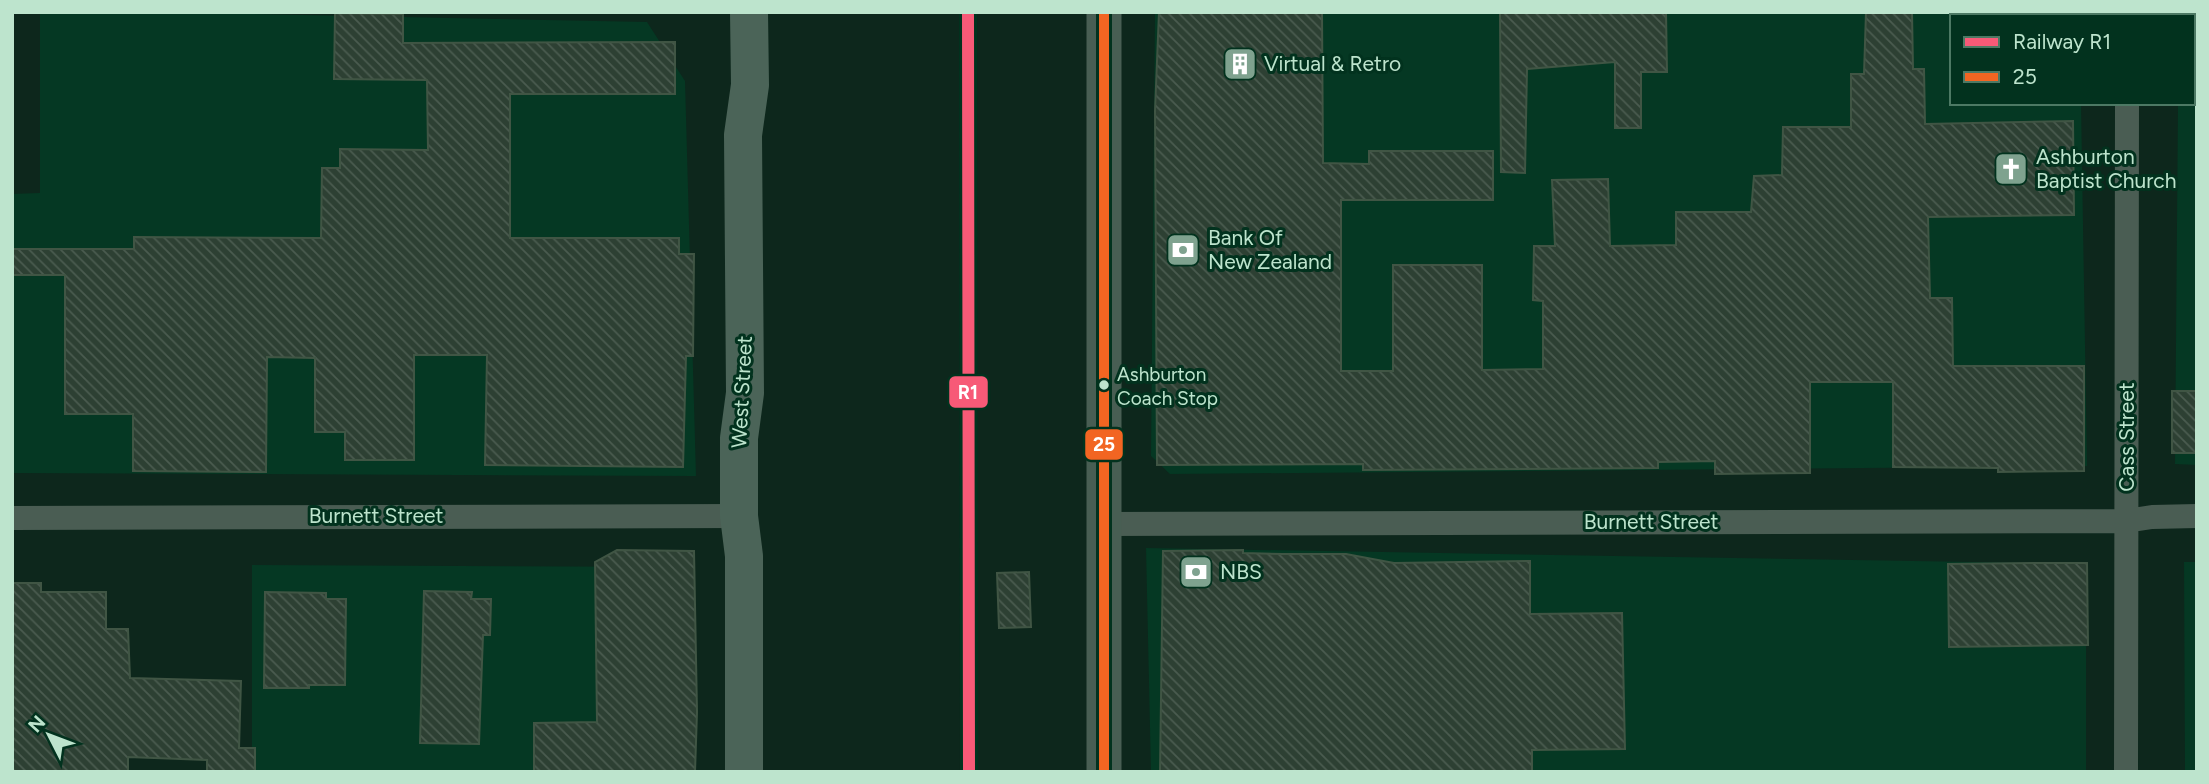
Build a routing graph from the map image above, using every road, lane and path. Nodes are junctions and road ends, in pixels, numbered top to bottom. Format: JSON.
{"nodes":[{"id":1,"x":749,"y":12,"type":"edge"},
{"id":2,"x":1104,"y":12,"type":"edge"},
{"id":3,"x":2127,"y":105,"type":"edge"},
{"id":4,"x":739,"y":516,"type":"junction"},
{"id":5,"x":2197,"y":516,"type":"edge"},
{"id":6,"x":12,"y":518,"type":"edge"},
{"id":7,"x":2126,"y":521,"type":"junction"},
{"id":8,"x":1104,"y":524,"type":"junction"},
{"id":9,"x":744,"y":772,"type":"edge"},
{"id":10,"x":1104,"y":772,"type":"edge"},
{"id":11,"x":2126,"y":772,"type":"edge"}],
"edges":[{"from":1,"to":4,"type":"highway","name":"West Street"},
{"from":2,"to":8,"type":"main road"},
{"from":3,"to":7,"type":"street","name":"Cass Street"},
{"from":4,"to":6,"type":"street","name":"Burnett Street"},
{"from":4,"to":9,"type":"highway","name":"West Street"},
{"from":5,"to":7,"type":"street","name":"Burnett Street"},
{"from":7,"to":8,"type":"street","name":"Burnett Street"},
{"from":7,"to":11,"type":"street","name":"Cass Street"},
{"from":8,"to":10,"type":"main road"}]}
